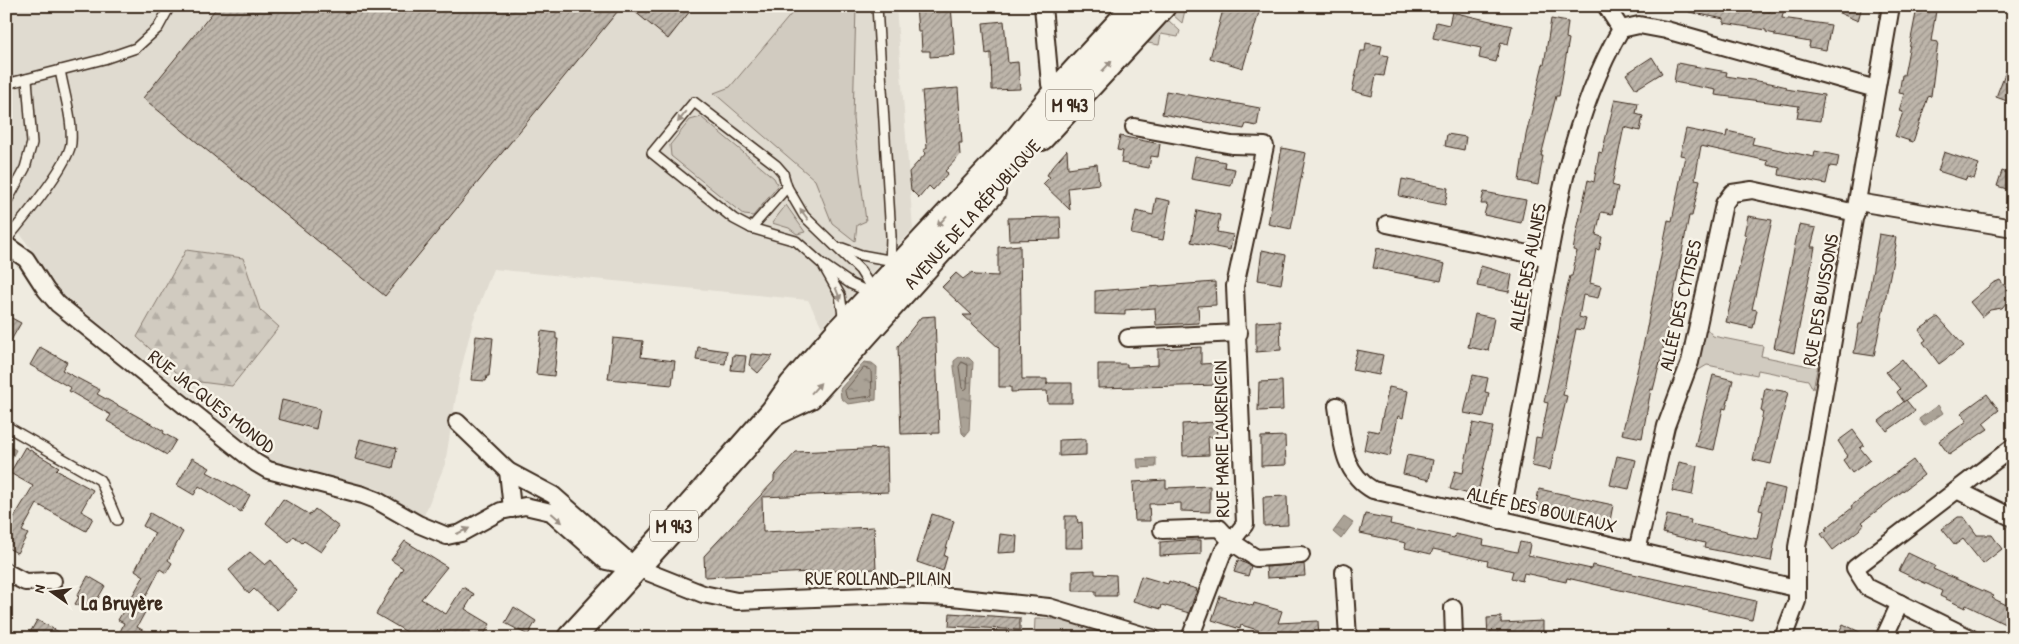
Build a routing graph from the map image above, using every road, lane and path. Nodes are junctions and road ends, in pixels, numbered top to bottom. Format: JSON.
{"nodes":[{"id":1,"x":170,"y":6,"type":"edge"},
{"id":2,"x":876,"y":6,"type":"edge"},
{"id":3,"x":1042,"y":6,"type":"edge"},
{"id":4,"x":1136,"y":6,"type":"edge"},
{"id":5,"x":1162,"y":6,"type":"edge"},
{"id":6,"x":1606,"y":6,"type":"edge"},
{"id":7,"x":1891,"y":6,"type":"edge"},
{"id":8,"x":1621,"y":29,"type":"junction"},
{"id":9,"x":60,"y":70,"type":"junction"},
{"id":10,"x":27,"y":79,"type":"junction"},
{"id":11,"x":6,"y":84,"type":"edge"},
{"id":12,"x":1876,"y":89,"type":"junction"},
{"id":13,"x":1055,"y":94,"type":"junction"},
{"id":14,"x":1134,"y":127,"type":"dead end"},
{"id":15,"x":787,"y":187,"type":"junction"},
{"id":16,"x":6,"y":202,"type":"edge"},
{"id":17,"x":1857,"y":207,"type":"junction"},
{"id":18,"x":1387,"y":224,"type":"dead end"},
{"id":19,"x":751,"y":228,"type":"junction"},
{"id":20,"x":2013,"y":228,"type":"edge"},
{"id":21,"x":6,"y":240,"type":"edge"},
{"id":22,"x":6,"y":245,"type":"edge"},
{"id":23,"x":839,"y":247,"type":"junction"},
{"id":24,"x":1548,"y":258,"type":"junction"},
{"id":25,"x":822,"y":264,"type":"junction"},
{"id":26,"x":888,"y":284,"type":"junction"},
{"id":27,"x":1239,"y":333,"type":"junction"},
{"id":28,"x":852,"y":334,"type":"junction"},
{"id":29,"x":1128,"y":338,"type":"dead end"},
{"id":30,"x":1337,"y":406,"type":"dead end"},
{"id":31,"x":457,"y":422,"type":"dead end"},
{"id":32,"x":6,"y":426,"type":"edge"},
{"id":33,"x":2013,"y":447,"type":"edge"},
{"id":34,"x":508,"y":471,"type":"junction"},
{"id":35,"x":1958,"y":490,"type":"junction"},
{"id":36,"x":512,"y":508,"type":"junction"},
{"id":37,"x":2013,"y":518,"type":"edge"},
{"id":38,"x":117,"y":520,"type":"dead end"},
{"id":39,"x":1500,"y":520,"type":"junction"},
{"id":40,"x":1162,"y":530,"type":"dead end"},
{"id":41,"x":1232,"y":542,"type":"junction"},
{"id":42,"x":1637,"y":551,"type":"junction"},
{"id":43,"x":1301,"y":555,"type":"dead end"},
{"id":44,"x":636,"y":567,"type":"junction"},
{"id":45,"x":6,"y":572,"type":"edge"},
{"id":46,"x":1344,"y":572,"type":"dead end"},
{"id":47,"x":53,"y":581,"type":"dead end"},
{"id":48,"x":1797,"y":595,"type":"junction"},
{"id":49,"x":1900,"y":604,"type":"junction"},
{"id":50,"x":1453,"y":608,"type":"dead end"},
{"id":51,"x":571,"y":638,"type":"edge"},
{"id":52,"x":1152,"y":638,"type":"edge"},
{"id":53,"x":1190,"y":638,"type":"edge"},
{"id":54,"x":1348,"y":638,"type":"edge"},
{"id":55,"x":1454,"y":638,"type":"edge"},
{"id":56,"x":1783,"y":638,"type":"edge"},
{"id":57,"x":1884,"y":638,"type":"edge"},
{"id":58,"x":1970,"y":638,"type":"edge"}],
"edges":[{"from":1,"to":9,"type":"lane"},
{"from":2,"to":26,"type":"lane"},
{"from":3,"to":13,"type":"street"},
{"from":4,"to":13,"type":"main road","name":"AVENUE DE LA RÉPUBLIQUE","number":"M 943"},
{"from":26,"to":5,"type":"main road","name":"AVENUE DE LA RÉPUBLIQUE","number":"M 943","one_way":true},
{"from":6,"to":8,"type":"street"},
{"from":7,"to":12,"type":"street","name":"RUE DES BUISSONS"},
{"from":8,"to":12,"type":"street"},
{"from":8,"to":24,"type":"street","name":"ALLÉE DES AULNES"},
{"from":9,"to":10,"type":"lane"},
{"from":9,"to":21,"type":"lane"},
{"from":10,"to":11,"type":"lane"},
{"from":10,"to":16,"type":"lane"},
{"from":12,"to":17,"type":"street","name":"RUE DES BUISSONS"},
{"from":13,"to":26,"type":"main road","name":"AVENUE DE LA RÉPUBLIQUE","number":"M 943","one_way":true},
{"from":14,"to":27,"type":"street","name":"RUE MARIE LAURENCIN"},
{"from":15,"to":19,"type":"lane"},
{"from":15,"to":19,"type":"lane","one_way":true},
{"from":23,"to":15,"type":"lane","one_way":true},
{"from":17,"to":20,"type":"street","name":"ALLÉE DES CYTISES"},
{"from":17,"to":42,"type":"street","name":"ALLÉE DES CYTISES"},
{"from":17,"to":48,"type":"street","name":"RUE DES BUISSONS"},
{"from":18,"to":24,"type":"street"},
{"from":19,"to":25,"type":"lane"},
{"from":22,"to":36,"type":"street","name":"RUE JACQUES MONOD","one_way":true},
{"from":23,"to":26,"type":"lane"},
{"from":23,"to":26,"type":"lane"},
{"from":24,"to":39,"type":"street","name":"ALLÉE DES AULNES"},
{"from":25,"to":26,"type":"lane"},
{"from":25,"to":28,"type":"lane","one_way":true},
{"from":26,"to":28,"type":"main road","name":"AVENUE DE LA RÉPUBLIQUE","number":"M 943"},
{"from":26,"to":28,"type":"lane"},
{"from":27,"to":29,"type":"street","name":"RUE MARIE LAURENCIN"},
{"from":27,"to":41,"type":"street","name":"RUE MARIE LAURENCIN"},
{"from":28,"to":44,"type":"main road","name":"AVENUE DE LA RÉPUBLIQUE","number":"M 943"},
{"from":30,"to":39,"type":"street","name":"ALLÉE DES BOULEAUX"},
{"from":31,"to":34,"type":"street"},
{"from":32,"to":38,"type":"lane"},
{"from":33,"to":35,"type":"street"},
{"from":34,"to":36,"type":"street"},
{"from":34,"to":44,"type":"street"},
{"from":35,"to":37,"type":"street"},
{"from":35,"to":49,"type":"street"},
{"from":36,"to":44,"type":"street","one_way":true},
{"from":39,"to":42,"type":"street","name":"ALLÉE DES BOULEAUX"},
{"from":40,"to":41,"type":"street","name":"RUE MARIE LAURENCIN"},
{"from":41,"to":43,"type":"street","name":"RUE MARIE LAURENCIN"},
{"from":41,"to":53,"type":"street","name":"RUE MARIE LAURENCIN"},
{"from":42,"to":48,"type":"street","name":"ALLÉE DES BOULEAUX"},
{"from":44,"to":51,"type":"main road","name":"AVENUE DE LA RÉPUBLIQUE","number":"M 943"},
{"from":44,"to":52,"type":"street","name":"RUE ROLLAND-PILAIN"},
{"from":45,"to":47,"type":"street"},
{"from":46,"to":54,"type":"street"},
{"from":48,"to":56,"type":"street","name":"RUE DES BUISSONS"},
{"from":49,"to":57,"type":"street"},
{"from":49,"to":58,"type":"street"},
{"from":50,"to":55,"type":"street"}]}
